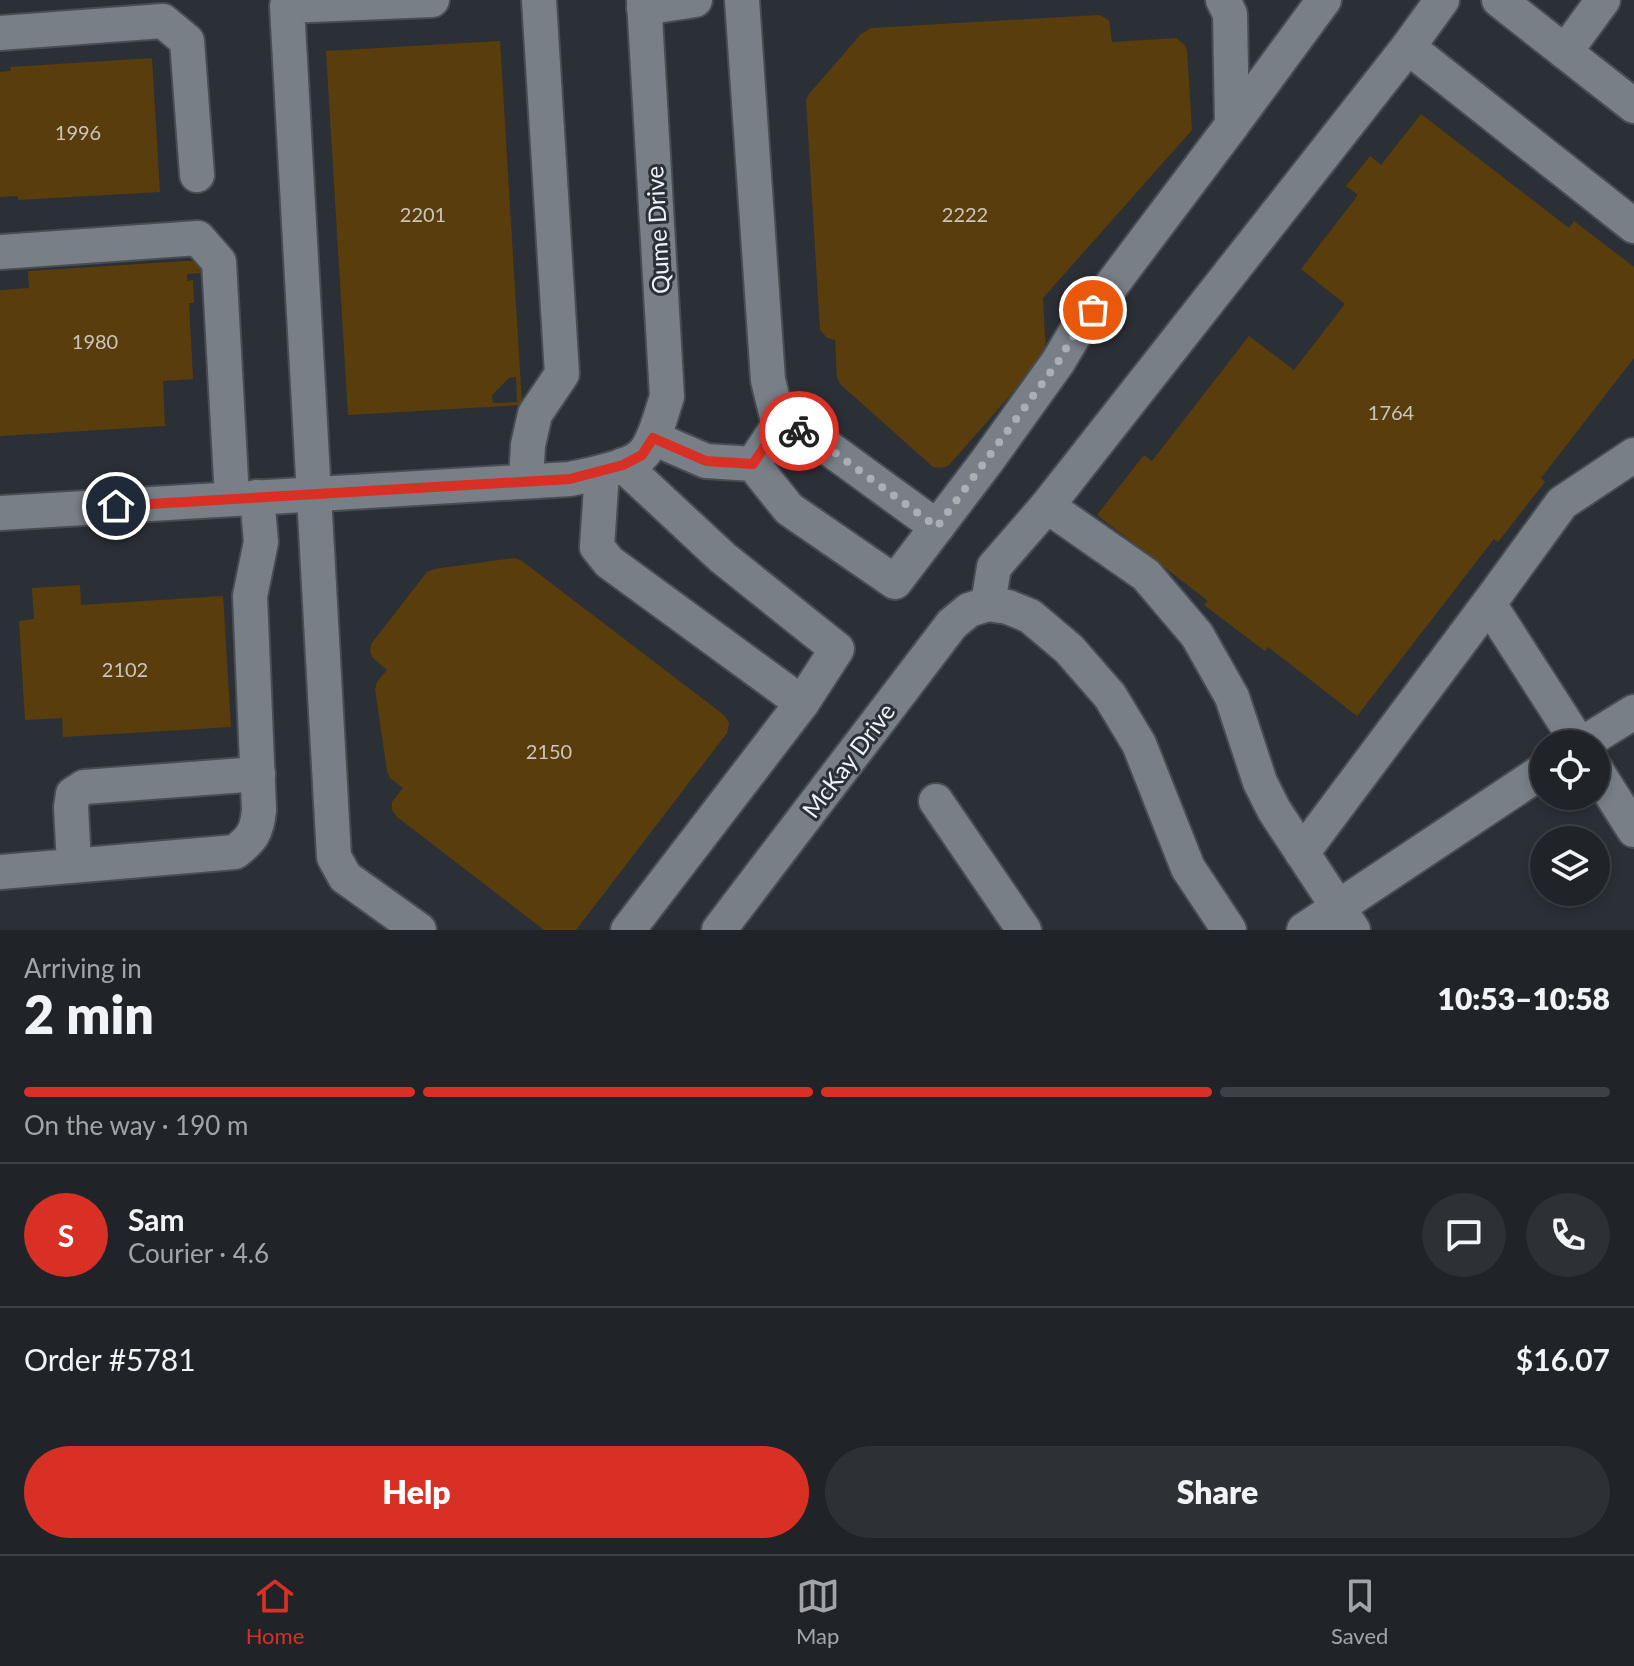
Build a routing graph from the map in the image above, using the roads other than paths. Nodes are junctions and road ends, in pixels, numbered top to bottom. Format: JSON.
{"nodes":[{"id":1,"x":432,"y":0,"type":"edge"},
{"id":2,"x":539,"y":0,"type":"edge"},
{"id":3,"x":695,"y":0,"type":"edge"},
{"id":4,"x":742,"y":0,"type":"edge"},
{"id":5,"x":1223,"y":0,"type":"edge"},
{"id":6,"x":1324,"y":0,"type":"edge"},
{"id":7,"x":1442,"y":0,"type":"edge"},
{"id":8,"x":1499,"y":0,"type":"edge"},
{"id":9,"x":1603,"y":0,"type":"edge"},
{"id":10,"x":644,"y":4,"type":"edge"},
{"id":11,"x":0,"y":33,"type":"edge"},
{"id":12,"x":1408,"y":47,"type":"junction"},
{"id":13,"x":1565,"y":52,"type":"junction"},
{"id":14,"x":1634,"y":106,"type":"edge"},
{"id":15,"x":1232,"y":125,"type":"junction"},
{"id":16,"x":197,"y":175,"type":"dead end"},
{"id":17,"x":1634,"y":226,"type":"edge"},
{"id":18,"x":0,"y":252,"type":"edge"},
{"id":19,"x":779,"y":425,"type":"junction"},
{"id":20,"x":1634,"y":455,"type":"edge"},
{"id":21,"x":630,"y":457,"type":"junction"},
{"id":22,"x":753,"y":464,"type":"junction"},
{"id":23,"x":526,"y":481,"type":"junction"},
{"id":24,"x":313,"y":493,"type":"junction"},
{"id":25,"x":245,"y":497,"type":"junction"},
{"id":26,"x":1047,"y":506,"type":"junction"},
{"id":27,"x":0,"y":513,"type":"edge"},
{"id":28,"x":937,"y":527,"type":"junction"},
{"id":29,"x":988,"y":604,"type":"junction"},
{"id":30,"x":1489,"y":604,"type":"junction"},
{"id":31,"x":802,"y":703,"type":"junction"},
{"id":32,"x":1634,"y":712,"type":"edge"},
{"id":33,"x":1572,"y":730,"type":"edge"},
{"id":34,"x":1604,"y":730,"type":"edge"},
{"id":35,"x":258,"y":774,"type":"junction"},
{"id":36,"x":1530,"y":781,"type":"edge"},
{"id":37,"x":1610,"y":792,"type":"edge"},
{"id":38,"x":936,"y":801,"type":"dead end"},
{"id":39,"x":1634,"y":830,"type":"edge"},
{"id":40,"x":1302,"y":853,"type":"junction"},
{"id":41,"x":74,"y":865,"type":"junction"},
{"id":42,"x":0,"y":872,"type":"edge"},
{"id":43,"x":1346,"y":919,"type":"edge"},
{"id":44,"x":419,"y":930,"type":"edge"},
{"id":45,"x":628,"y":930,"type":"edge"},
{"id":46,"x":719,"y":930,"type":"edge"},
{"id":47,"x":1024,"y":930,"type":"edge"},
{"id":48,"x":1229,"y":930,"type":"edge"},
{"id":49,"x":1304,"y":930,"type":"edge"}],
"edges":[{"from":1,"to":24,"type":"street"},
{"from":2,"to":23,"type":"street"},
{"from":3,"to":10,"type":"street"},
{"from":4,"to":19,"type":"street"},
{"from":5,"to":15,"type":"street"},
{"from":6,"to":15,"type":"street"},
{"from":7,"to":12,"type":"street"},
{"from":8,"to":13,"type":"street"},
{"from":9,"to":13,"type":"street"},
{"from":10,"to":21,"type":"street","name":"Qume Drive"},
{"from":11,"to":16,"type":"street"},
{"from":12,"to":17,"type":"street"},
{"from":12,"to":26,"type":"street"},
{"from":13,"to":14,"type":"street"},
{"from":15,"to":28,"type":"street"},
{"from":18,"to":25,"type":"street"},
{"from":19,"to":22,"type":"street"},
{"from":19,"to":28,"type":"street"},
{"from":20,"to":30,"type":"street"},
{"from":21,"to":22,"type":"street"},
{"from":21,"to":23,"type":"street"},
{"from":21,"to":31,"type":"street"},
{"from":21,"to":31,"type":"street","name":"Qume Drive"},
{"from":22,"to":28,"type":"street"},
{"from":23,"to":24,"type":"street"},
{"from":24,"to":25,"type":"street"},
{"from":24,"to":44,"type":"street"},
{"from":25,"to":27,"type":"street"},
{"from":25,"to":35,"type":"street"},
{"from":26,"to":29,"type":"street"},
{"from":26,"to":40,"type":"street"},
{"from":29,"to":46,"type":"street","name":"McKay Drive"},
{"from":29,"to":48,"type":"street"},
{"from":30,"to":33,"type":"street"},
{"from":30,"to":40,"type":"street"},
{"from":31,"to":45,"type":"street"},
{"from":32,"to":34,"type":"street"},
{"from":35,"to":41,"type":"street"},
{"from":35,"to":41,"type":"street"},
{"from":36,"to":43,"type":"street"},
{"from":37,"to":39,"type":"street"},
{"from":38,"to":47,"type":"street"},
{"from":40,"to":43,"type":"street"},
{"from":41,"to":42,"type":"street"},
{"from":43,"to":49,"type":"street"}]}
